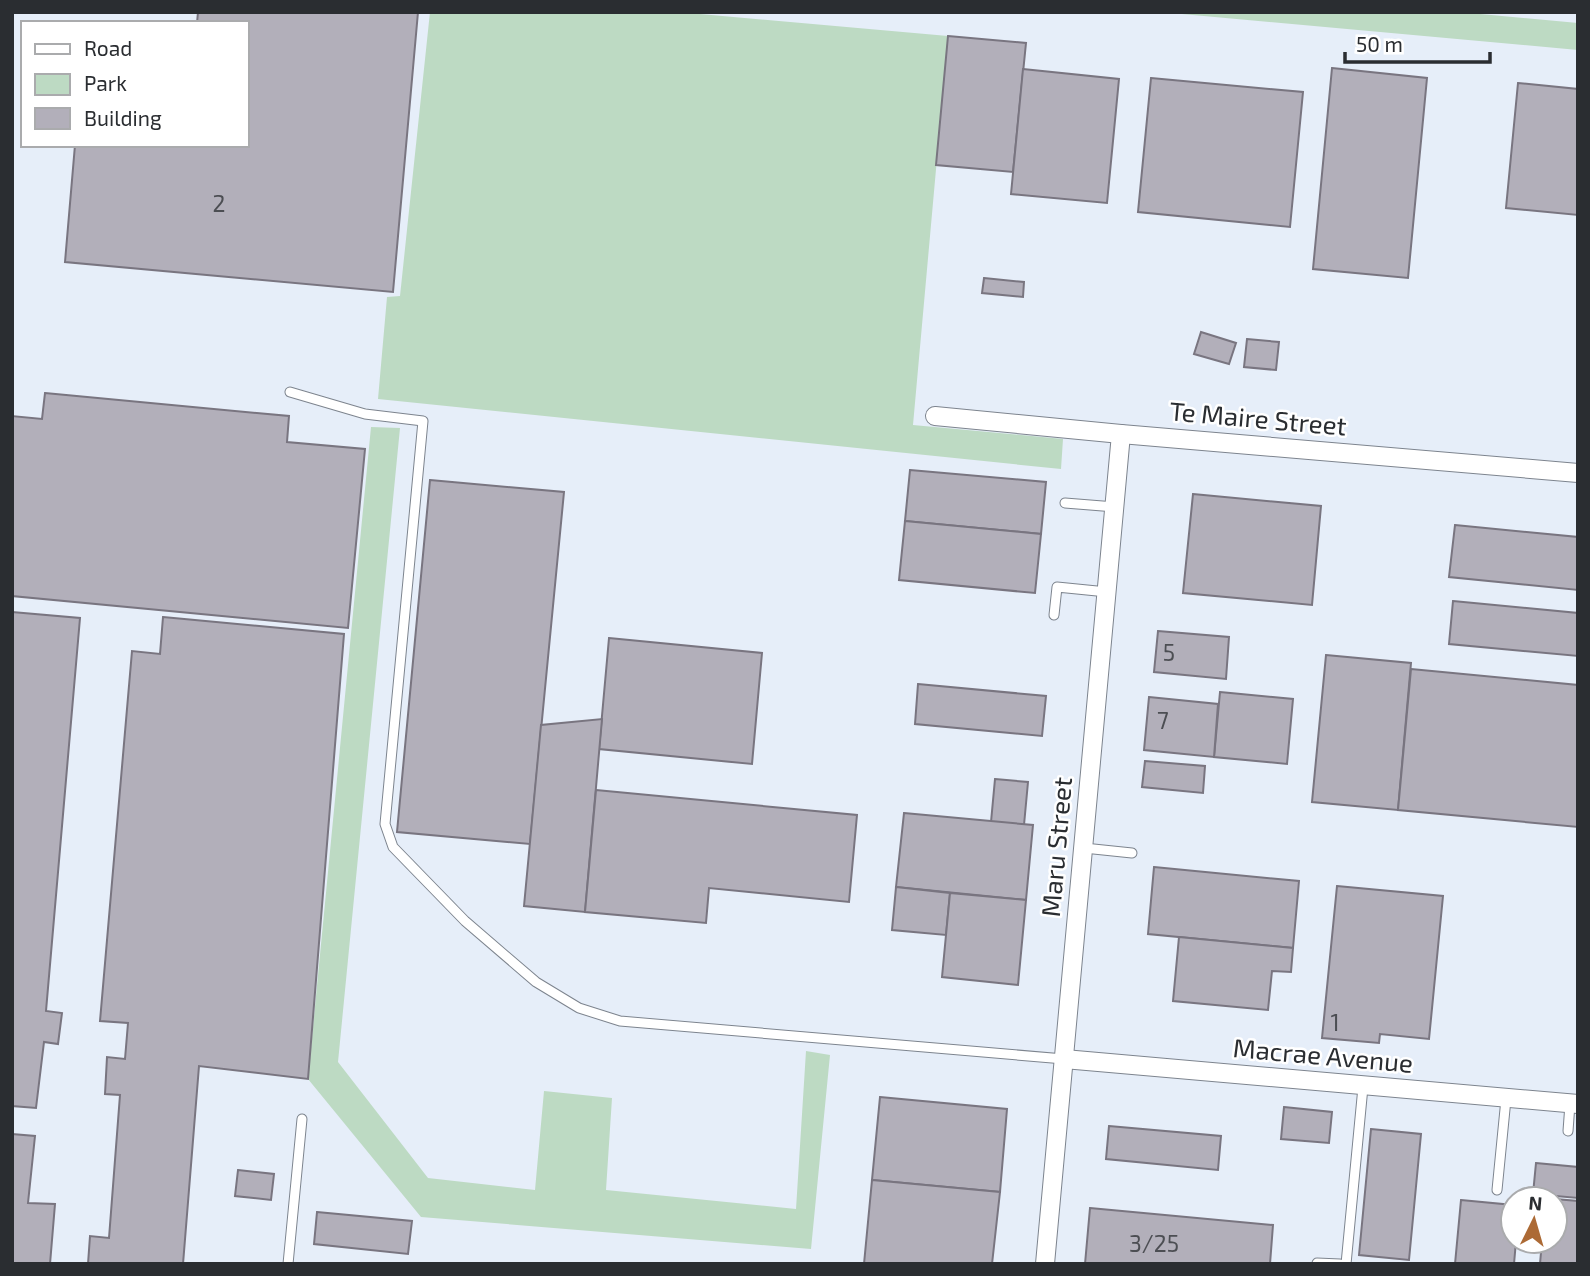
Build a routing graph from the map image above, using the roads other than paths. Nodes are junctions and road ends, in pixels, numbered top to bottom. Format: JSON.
{"nodes":[{"id":1,"x":290,"y":392,"type":"dead end"},
{"id":2,"x":935,"y":416,"type":"dead end"},
{"id":3,"x":1121,"y":434,"type":"junction"},
{"id":4,"x":1578,"y":473,"type":"edge"},
{"id":5,"x":1065,"y":503,"type":"dead end"},
{"id":6,"x":1115,"y":507,"type":"junction"},
{"id":7,"x":1107,"y":592,"type":"junction"},
{"id":8,"x":1054,"y":615,"type":"dead end"},
{"id":9,"x":1084,"y":848,"type":"junction"},
{"id":10,"x":1132,"y":853,"type":"dead end"},
{"id":11,"x":1064,"y":1059,"type":"junction"},
{"id":12,"x":1363,"y":1087,"type":"junction"},
{"id":13,"x":1506,"y":1099,"type":"junction"},
{"id":14,"x":1574,"y":1104,"type":"edge"},
{"id":15,"x":302,"y":1119,"type":"dead end"},
{"id":16,"x":1567,"y":1131,"type":"dead end"},
{"id":17,"x":1496,"y":1190,"type":"dead end"},
{"id":18,"x":1317,"y":1263,"type":"edge"},
{"id":19,"x":288,"y":1264,"type":"edge"},
{"id":20,"x":1045,"y":1264,"type":"edge"},
{"id":21,"x":1340,"y":1264,"type":"edge"},
{"id":22,"x":1346,"y":1264,"type":"edge"}],
"edges":[{"from":1,"to":11,"type":"lane"},
{"from":2,"to":3,"type":"street","name":"Te Maire Street"},
{"from":3,"to":4,"type":"street","name":"Te Maire Street"},
{"from":3,"to":6,"type":"street","name":"Maru Street"},
{"from":5,"to":6,"type":"lane"},
{"from":6,"to":7,"type":"street","name":"Maru Street"},
{"from":7,"to":8,"type":"lane"},
{"from":7,"to":9,"type":"street","name":"Maru Street"},
{"from":9,"to":10,"type":"lane"},
{"from":9,"to":11,"type":"street","name":"Maru Street"},
{"from":11,"to":12,"type":"street","name":"Macrae Avenue"},
{"from":11,"to":20,"type":"street","name":"Maru Street"},
{"from":12,"to":13,"type":"street","name":"Macrae Avenue"},
{"from":12,"to":22,"type":"lane"},
{"from":13,"to":14,"type":"street","name":"Macrae Avenue"},
{"from":13,"to":17,"type":"lane"},
{"from":14,"to":16,"type":"lane"},
{"from":15,"to":19,"type":"lane"},
{"from":18,"to":21,"type":"lane"}]}
